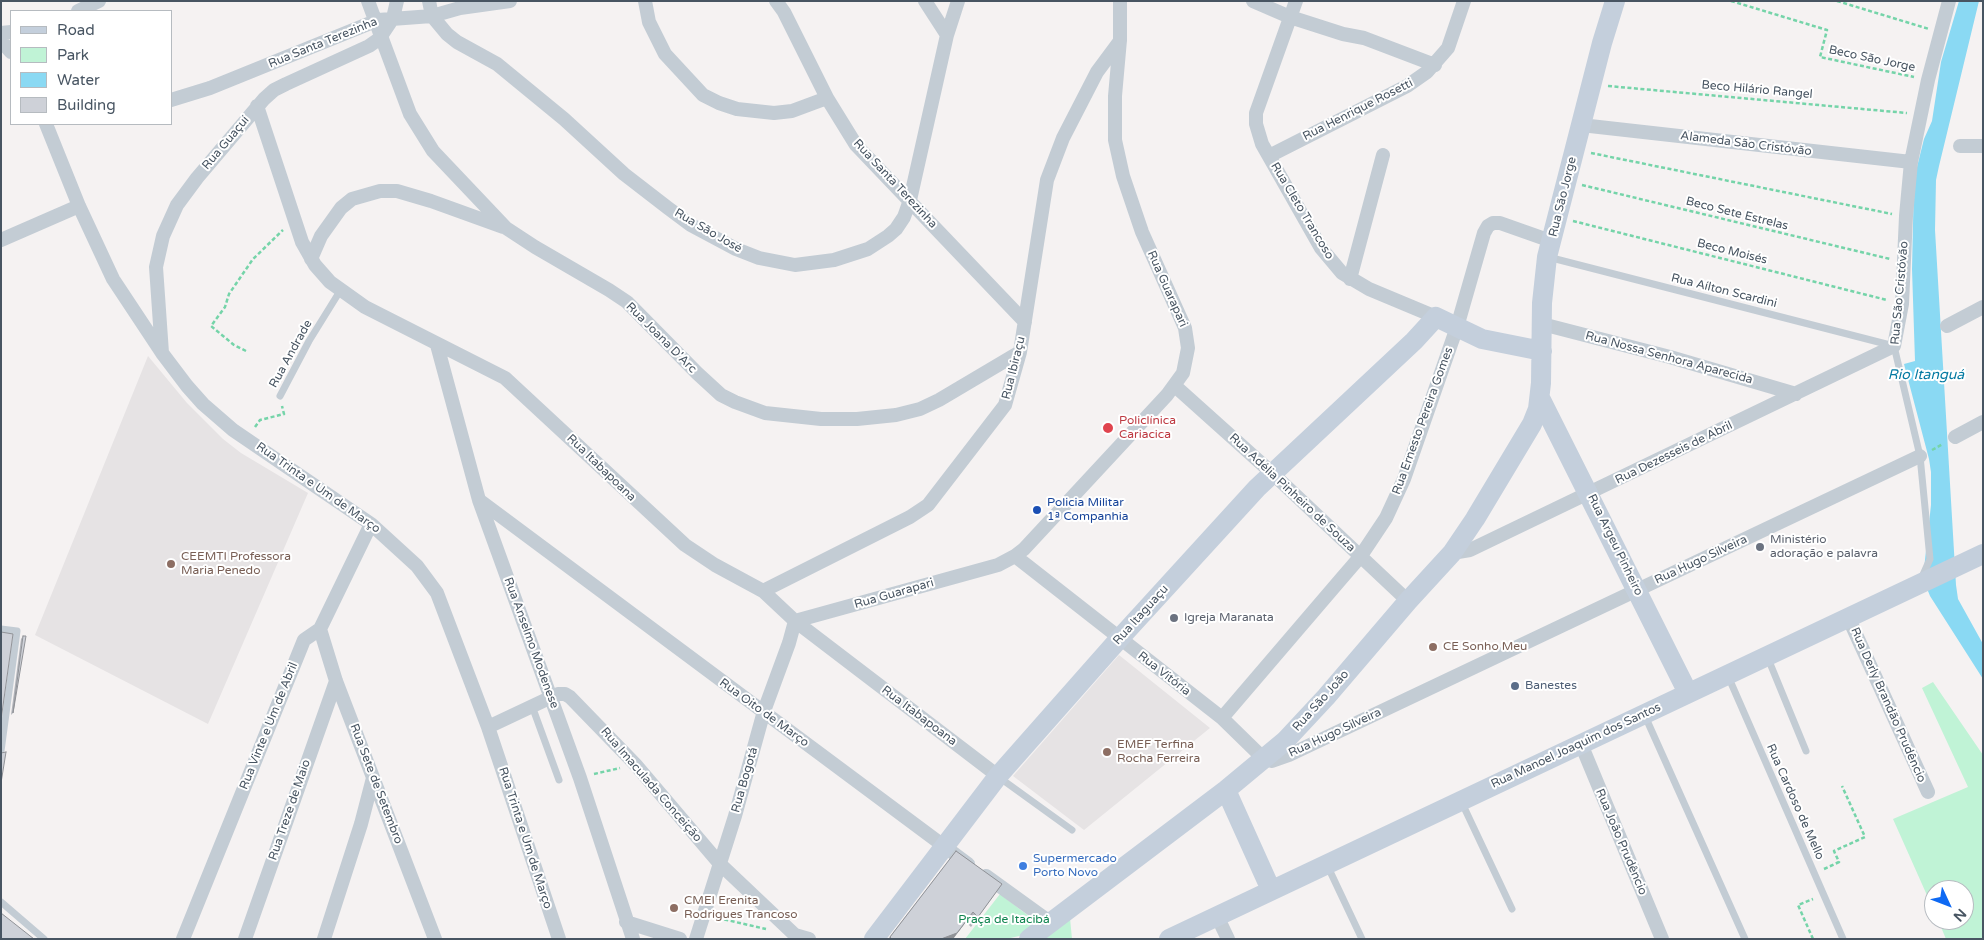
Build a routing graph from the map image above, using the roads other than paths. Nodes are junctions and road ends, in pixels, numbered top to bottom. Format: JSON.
{"nodes":[{"id":1,"x":99,"y":1,"type":"edge"},
{"id":2,"x":368,"y":1,"type":"edge"},
{"id":3,"x":397,"y":1,"type":"edge"},
{"id":4,"x":429,"y":1,"type":"edge"},
{"id":5,"x":510,"y":1,"type":"edge"},
{"id":6,"x":645,"y":1,"type":"edge"},
{"id":7,"x":776,"y":1,"type":"edge"},
{"id":8,"x":925,"y":1,"type":"edge"},
{"id":9,"x":958,"y":1,"type":"edge"},
{"id":10,"x":1120,"y":1,"type":"edge"},
{"id":11,"x":1253,"y":1,"type":"edge"},
{"id":12,"x":1296,"y":1,"type":"edge"},
{"id":13,"x":1464,"y":1,"type":"edge"},
{"id":14,"x":1615,"y":1,"type":"edge"},
{"id":15,"x":1949,"y":1,"type":"edge"},
{"id":16,"x":80,"y":10,"type":"edge"},
{"id":17,"x":432,"y":16,"type":"junction"},
{"id":18,"x":393,"y":18,"type":"junction"},
{"id":19,"x":1290,"y":18,"type":"junction"},
{"id":20,"x":376,"y":20,"type":"junction"},
{"id":21,"x":947,"y":35,"type":"junction"},
{"id":22,"x":382,"y":36,"type":"junction"},
{"id":23,"x":1120,"y":40,"type":"junction"},
{"id":24,"x":1,"y":41,"type":"edge"},
{"id":25,"x":10,"y":51,"type":"edge"},
{"id":26,"x":1435,"y":65,"type":"junction"},
{"id":27,"x":827,"y":98,"type":"junction"},
{"id":28,"x":172,"y":100,"type":"edge"},
{"id":29,"x":257,"y":106,"type":"junction"},
{"id":30,"x":46,"y":125,"type":"edge"},
{"id":31,"x":1581,"y":125,"type":"junction"},
{"id":32,"x":1960,"y":146,"type":"dead end"},
{"id":33,"x":1983,"y":146,"type":"edge"},
{"id":34,"x":1383,"y":155,"type":"dead end"},
{"id":35,"x":1269,"y":156,"type":"junction"},
{"id":36,"x":1911,"y":162,"type":"junction"},
{"id":37,"x":910,"y":200,"type":"junction"},
{"id":38,"x":79,"y":206,"type":"junction"},
{"id":39,"x":506,"y":228,"type":"junction"},
{"id":40,"x":1,"y":240,"type":"edge"},
{"id":41,"x":1549,"y":249,"type":"junction"},
{"id":42,"x":311,"y":259,"type":"junction"},
{"id":43,"x":1350,"y":278,"type":"junction"},
{"id":44,"x":340,"y":291,"type":"junction"},
{"id":45,"x":1983,"y":307,"type":"edge"},
{"id":46,"x":1436,"y":317,"type":"junction"},
{"id":47,"x":1025,"y":322,"type":"junction"},
{"id":48,"x":1542,"y":324,"type":"junction"},
{"id":49,"x":1947,"y":326,"type":"dead end"},
{"id":50,"x":1457,"y":327,"type":"junction"},
{"id":51,"x":437,"y":345,"type":"junction"},
{"id":52,"x":1894,"y":346,"type":"junction"},
{"id":53,"x":1542,"y":351,"type":"junction"},
{"id":54,"x":1020,"y":352,"type":"junction"},
{"id":55,"x":162,"y":353,"type":"junction"},
{"id":56,"x":1174,"y":386,"type":"junction"},
{"id":57,"x":1796,"y":394,"type":"junction"},
{"id":58,"x":280,"y":396,"type":"road end"},
{"id":59,"x":1540,"y":398,"type":"junction"},
{"id":60,"x":1983,"y":422,"type":"edge"},
{"id":61,"x":1952,"y":439,"type":"road end"},
{"id":62,"x":1924,"y":454,"type":"junction"},
{"id":63,"x":1272,"y":473,"type":"junction"},
{"id":64,"x":1590,"y":494,"type":"junction"},
{"id":65,"x":479,"y":500,"type":"junction"},
{"id":66,"x":371,"y":524,"type":"junction"},
{"id":67,"x":1452,"y":554,"type":"junction"},
{"id":68,"x":1983,"y":554,"type":"edge"},
{"id":69,"x":1014,"y":556,"type":"junction"},
{"id":70,"x":1360,"y":556,"type":"junction"},
{"id":71,"x":1921,"y":583,"type":"junction"},
{"id":72,"x":1637,"y":590,"type":"junction"},
{"id":73,"x":763,"y":591,"type":"junction"},
{"id":74,"x":1408,"y":601,"type":"junction"},
{"id":75,"x":1848,"y":617,"type":"junction"},
{"id":76,"x":795,"y":621,"type":"junction"},
{"id":77,"x":320,"y":628,"type":"junction"},
{"id":78,"x":1,"y":629,"type":"edge"},
{"id":79,"x":1119,"y":640,"type":"junction"},
{"id":80,"x":1767,"y":656,"type":"junction"},
{"id":81,"x":1727,"y":674,"type":"junction"},
{"id":82,"x":336,"y":680,"type":"junction"},
{"id":83,"x":1688,"y":693,"type":"junction"},
{"id":84,"x":551,"y":697,"type":"junction"},
{"id":85,"x":532,"y":706,"type":"junction"},
{"id":86,"x":764,"y":711,"type":"junction"},
{"id":87,"x":1644,"y":714,"type":"junction"},
{"id":88,"x":1222,"y":718,"type":"junction"},
{"id":89,"x":488,"y":727,"type":"junction"},
{"id":90,"x":1581,"y":744,"type":"junction"},
{"id":91,"x":1,"y":751,"type":"edge"},
{"id":92,"x":1806,"y":751,"type":"dead end"},
{"id":93,"x":1264,"y":759,"type":"junction"},
{"id":94,"x":998,"y":776,"type":"junction"},
{"id":95,"x":373,"y":778,"type":"junction"},
{"id":96,"x":559,"y":780,"type":"dead end"},
{"id":97,"x":1226,"y":790,"type":"junction"},
{"id":98,"x":1928,"y":792,"type":"dead end"},
{"id":99,"x":1462,"y":801,"type":"junction"},
{"id":100,"x":1072,"y":830,"type":"dead end"},
{"id":101,"x":944,"y":846,"type":"junction"},
{"id":102,"x":720,"y":864,"type":"junction"},
{"id":103,"x":1327,"y":864,"type":"junction"},
{"id":104,"x":1271,"y":890,"type":"junction"},
{"id":105,"x":1,"y":902,"type":"edge"},
{"id":106,"x":1512,"y":909,"type":"dead end"},
{"id":107,"x":1217,"y":916,"type":"junction"},
{"id":108,"x":626,"y":922,"type":"junction"},
{"id":109,"x":1051,"y":923,"type":"junction"},
{"id":110,"x":802,"y":937,"type":"edge"},
{"id":111,"x":44,"y":939,"type":"edge"},
{"id":112,"x":183,"y":939,"type":"edge"},
{"id":113,"x":245,"y":939,"type":"edge"},
{"id":114,"x":324,"y":939,"type":"edge"},
{"id":115,"x":436,"y":939,"type":"edge"},
{"id":116,"x":559,"y":939,"type":"edge"},
{"id":117,"x":633,"y":939,"type":"edge"},
{"id":118,"x":680,"y":939,"type":"edge"},
{"id":119,"x":696,"y":939,"type":"edge"},
{"id":120,"x":874,"y":939,"type":"edge"},
{"id":121,"x":1030,"y":939,"type":"edge"},
{"id":122,"x":1169,"y":939,"type":"edge"},
{"id":123,"x":1228,"y":939,"type":"edge"},
{"id":124,"x":1362,"y":939,"type":"edge"},
{"id":125,"x":1662,"y":939,"type":"edge"},
{"id":126,"x":1745,"y":939,"type":"edge"},
{"id":127,"x":1844,"y":939,"type":"edge"}],
"edges":[{"from":1,"to":16,"type":"street"},
{"from":2,"to":20,"type":"street","name":"Rua Joana D'Arc"},
{"from":3,"to":18,"type":"street","name":"Rua Guaçuí"},
{"from":4,"to":17,"type":"street"},
{"from":5,"to":17,"type":"street","name":"Rua Santa Terezinha"},
{"from":6,"to":27,"type":"street"},
{"from":7,"to":27,"type":"street","name":"Rua Santa Terezinha"},
{"from":8,"to":21,"type":"street"},
{"from":9,"to":21,"type":"street","name":"Rua São José"},
{"from":10,"to":23,"type":"street","name":"Rua Guarapari"},
{"from":11,"to":19,"type":"street"},
{"from":12,"to":19,"type":"street","name":"Rua Cleto Trancoso"},
{"from":13,"to":26,"type":"street","name":"Rua Henrique Rosetti"},
{"from":14,"to":31,"type":"main road","name":"Rua São Jorge"},
{"from":15,"to":36,"type":"street","name":"Rua São Cristóvão"},
{"from":17,"to":18,"type":"street","name":"Rua Santa Terezinha"},
{"from":17,"to":37,"type":"street","name":"Rua São José"},
{"from":18,"to":20,"type":"street","name":"Rua Santa Terezinha"},
{"from":18,"to":22,"type":"street","name":"Rua Guaçuí"},
{"from":19,"to":26,"type":"street"},
{"from":19,"to":35,"type":"street","name":"Rua Cleto Trancoso"},
{"from":20,"to":22,"type":"street","name":"Rua Joana D'Arc"},
{"from":20,"to":28,"type":"street","name":"Rua Santa Terezinha"},
{"from":21,"to":37,"type":"street","name":"Rua São José"},
{"from":22,"to":29,"type":"street","name":"Rua Guaçuí"},
{"from":22,"to":39,"type":"street","name":"Rua Joana D'Arc"},
{"from":23,"to":47,"type":"street","name":"Rua Ibiraçu"},
{"from":23,"to":56,"type":"street","name":"Rua Guarapari"},
{"from":24,"to":25,"type":"street"},
{"from":26,"to":35,"type":"street","name":"Rua Henrique Rosetti"},
{"from":27,"to":37,"type":"street","name":"Rua Santa Terezinha"},
{"from":29,"to":42,"type":"street","name":"Rua Itabapoana"},
{"from":29,"to":55,"type":"street","name":"Rua Guaçuí"},
{"from":30,"to":38,"type":"street","name":"Rua Trinta e Um de Março"},
{"from":31,"to":36,"type":"street","name":"Alameda São Cristóvão"},
{"from":31,"to":41,"type":"main road","name":"Rua São Jorge"},
{"from":32,"to":33,"type":"street"},
{"from":34,"to":43,"type":"street"},
{"from":35,"to":43,"type":"street","name":"Rua Cleto Trancoso"},
{"from":36,"to":52,"type":"street","name":"Rua São Cristóvão"},
{"from":37,"to":47,"type":"street","name":"Rua Santa Terezinha"},
{"from":38,"to":40,"type":"street"},
{"from":38,"to":55,"type":"street","name":"Rua Trinta e Um de Março"},
{"from":39,"to":42,"type":"street"},
{"from":39,"to":54,"type":"street","name":"Rua Joana D'Arc"},
{"from":41,"to":48,"type":"main road","name":"Rua São Jorge"},
{"from":41,"to":50,"type":"street","name":"Rua Ernesto Pereira Gomes"},
{"from":41,"to":52,"type":"lane","name":"Rua Aílton Scardini"},
{"from":42,"to":44,"type":"street","name":"Rua Itabapoana"},
{"from":43,"to":46,"type":"street","name":"Rua Cleto Trancoso"},
{"from":44,"to":51,"type":"street","name":"Rua Itabapoana"},
{"from":44,"to":58,"type":"lane","name":"Rua Andrade"},
{"from":45,"to":49,"type":"street"},
{"from":46,"to":50,"type":"main road","name":"Rua Cleto Trancoso"},
{"from":46,"to":63,"type":"main road","name":"Rua Itaguaçu"},
{"from":47,"to":54,"type":"street","name":"Rua Ibiraçu"},
{"from":48,"to":53,"type":"main road","name":"Rua São Jorge"},
{"from":48,"to":57,"type":"street","name":"Rua Nossa Senhora Aparecida"},
{"from":50,"to":53,"type":"main road","name":"Rua Cleto Trancoso"},
{"from":50,"to":70,"type":"street","name":"Rua Ernesto Pereira Gomes"},
{"from":51,"to":65,"type":"street","name":"Rua Anselmo Modenese"},
{"from":51,"to":73,"type":"street","name":"Rua Itabapoana"},
{"from":52,"to":57,"type":"street","name":"Rua Dezesseis de Abril"},
{"from":52,"to":62,"type":"lane","name":"Rua São Cristóvão"},
{"from":53,"to":59,"type":"main road","name":"Rua São Jorge"},
{"from":54,"to":73,"type":"street","name":"Rua Ibiraçu"},
{"from":55,"to":66,"type":"street","name":"Rua Trinta e Um de Março"},
{"from":56,"to":63,"type":"street","name":"Rua Adélia Pinheiro de Souza"},
{"from":56,"to":69,"type":"street","name":"Rua Guarapari"},
{"from":57,"to":64,"type":"street","name":"Rua Dezesseis de Abril"},
{"from":59,"to":64,"type":"main road","name":"Rua Argeu Pinheiro"},
{"from":59,"to":67,"type":"main road","name":"Rua São João"},
{"from":60,"to":61,"type":"street"},
{"from":62,"to":71,"type":"lane","name":"Rua São Cristóvão"},
{"from":62,"to":72,"type":"street","name":"Rua Hugo Silveira"},
{"from":63,"to":70,"type":"street","name":"Rua Adélia Pinheiro de Souza"},
{"from":63,"to":79,"type":"main road","name":"Rua Itaguaçu"},
{"from":64,"to":67,"type":"street","name":"Rua Dezesseis de Abril"},
{"from":64,"to":72,"type":"main road","name":"Rua Argeu Pinheiro"},
{"from":65,"to":84,"type":"street","name":"Rua Anselmo Modenese"},
{"from":65,"to":86,"type":"street","name":"Rua Oito de Março"},
{"from":66,"to":77,"type":"street","name":"Rua Vinte e Um de Abril"},
{"from":66,"to":89,"type":"street","name":"Rua Trinta e Um de Março"},
{"from":67,"to":74,"type":"main road","name":"Rua São João"},
{"from":68,"to":71,"type":"main road","name":"Rua Manoel Joaquim dos Santos"},
{"from":69,"to":76,"type":"street","name":"Rua Guarapari"},
{"from":69,"to":79,"type":"street","name":"Rua Vitória"},
{"from":70,"to":74,"type":"street","name":"Rua Adélia Pinheiro de Souza"},
{"from":70,"to":88,"type":"street","name":"Rua Ernesto Pereira Gomes"},
{"from":71,"to":75,"type":"main road","name":"Rua Manoel Joaquim dos Santos"},
{"from":72,"to":83,"type":"main road","name":"Rua Argeu Pinheiro"},
{"from":72,"to":93,"type":"street","name":"Rua Hugo Silveira"},
{"from":73,"to":76,"type":"street","name":"Rua Itabapoana"},
{"from":74,"to":93,"type":"main road","name":"Rua São João"},
{"from":75,"to":80,"type":"main road","name":"Rua Manoel Joaquim dos Santos"},
{"from":75,"to":98,"type":"street","name":"Rua Derly Brandão Prudêncio"},
{"from":76,"to":86,"type":"street","name":"Rua Bogotá"},
{"from":76,"to":94,"type":"street","name":"Rua Itabapoana"},
{"from":77,"to":82,"type":"street","name":"Rua Sete de Setembro"},
{"from":77,"to":112,"type":"street","name":"Rua Vinte e Um de Abril"},
{"from":78,"to":91,"type":"lane"},
{"from":79,"to":88,"type":"street","name":"Rua Vitória"},
{"from":79,"to":94,"type":"main road","name":"Rua Itaguaçu"},
{"from":80,"to":81,"type":"main road","name":"Rua Manoel Joaquim dos Santos"},
{"from":80,"to":92,"type":"lane"},
{"from":81,"to":83,"type":"main road","name":"Rua Manoel Joaquim dos Santos"},
{"from":81,"to":127,"type":"lane","name":"Rua Cardoso de Mello"},
{"from":82,"to":95,"type":"street","name":"Rua Sete de Setembro"},
{"from":82,"to":113,"type":"street","name":"Rua Treze de Maio"},
{"from":83,"to":87,"type":"main road","name":"Rua Manoel Joaquim dos Santos"},
{"from":84,"to":85,"type":"street"},
{"from":84,"to":102,"type":"street","name":"Rua Imaculada Conceição"},
{"from":84,"to":108,"type":"street","name":"Rua Anselmo Modenese"},
{"from":85,"to":89,"type":"street"},
{"from":85,"to":96,"type":"lane"},
{"from":86,"to":101,"type":"street","name":"Rua Oito de Março"},
{"from":86,"to":102,"type":"street","name":"Rua Bogotá"},
{"from":87,"to":90,"type":"main road","name":"Rua Manoel Joaquim dos Santos"},
{"from":87,"to":126,"type":"lane"},
{"from":88,"to":93,"type":"street","name":"Rua Vitória"},
{"from":89,"to":116,"type":"street","name":"Rua Trinta e Um de Março"},
{"from":90,"to":99,"type":"main road","name":"Rua Manoel Joaquim dos Santos"},
{"from":90,"to":125,"type":"street","name":"Rua João Prudêncio"},
{"from":93,"to":97,"type":"main road","name":"Rua São João"},
{"from":94,"to":100,"type":"lane","name":"Rua Itabapoana"},
{"from":94,"to":101,"type":"main road","name":"Rua Itaguaçu"},
{"from":95,"to":114,"type":"street"},
{"from":95,"to":115,"type":"street","name":"Rua Sete de Setembro"},
{"from":97,"to":104,"type":"main road"},
{"from":97,"to":109,"type":"main road","name":"Rua São João"},
{"from":99,"to":103,"type":"main road","name":"Rua Manoel Joaquim dos Santos"},
{"from":99,"to":106,"type":"lane"},
{"from":101,"to":109,"type":"street","name":"Rua Oito de Março"},
{"from":101,"to":120,"type":"main road","name":"Rua Itaguaçu"},
{"from":102,"to":110,"type":"street","name":"Rua Imaculada Conceição"},
{"from":102,"to":119,"type":"street","name":"Rua Bogotá"},
{"from":103,"to":104,"type":"main road","name":"Rua Manoel Joaquim dos Santos"},
{"from":103,"to":124,"type":"lane"},
{"from":104,"to":107,"type":"main road","name":"Rua Manoel Joaquim dos Santos"},
{"from":105,"to":111,"type":"lane"},
{"from":107,"to":122,"type":"main road","name":"Rua Manoel Joaquim dos Santos"},
{"from":107,"to":123,"type":"street"},
{"from":108,"to":117,"type":"street","name":"Rua Anselmo Modenese"},
{"from":108,"to":118,"type":"street"},
{"from":109,"to":121,"type":"main road","name":"Rua São João"}]}
